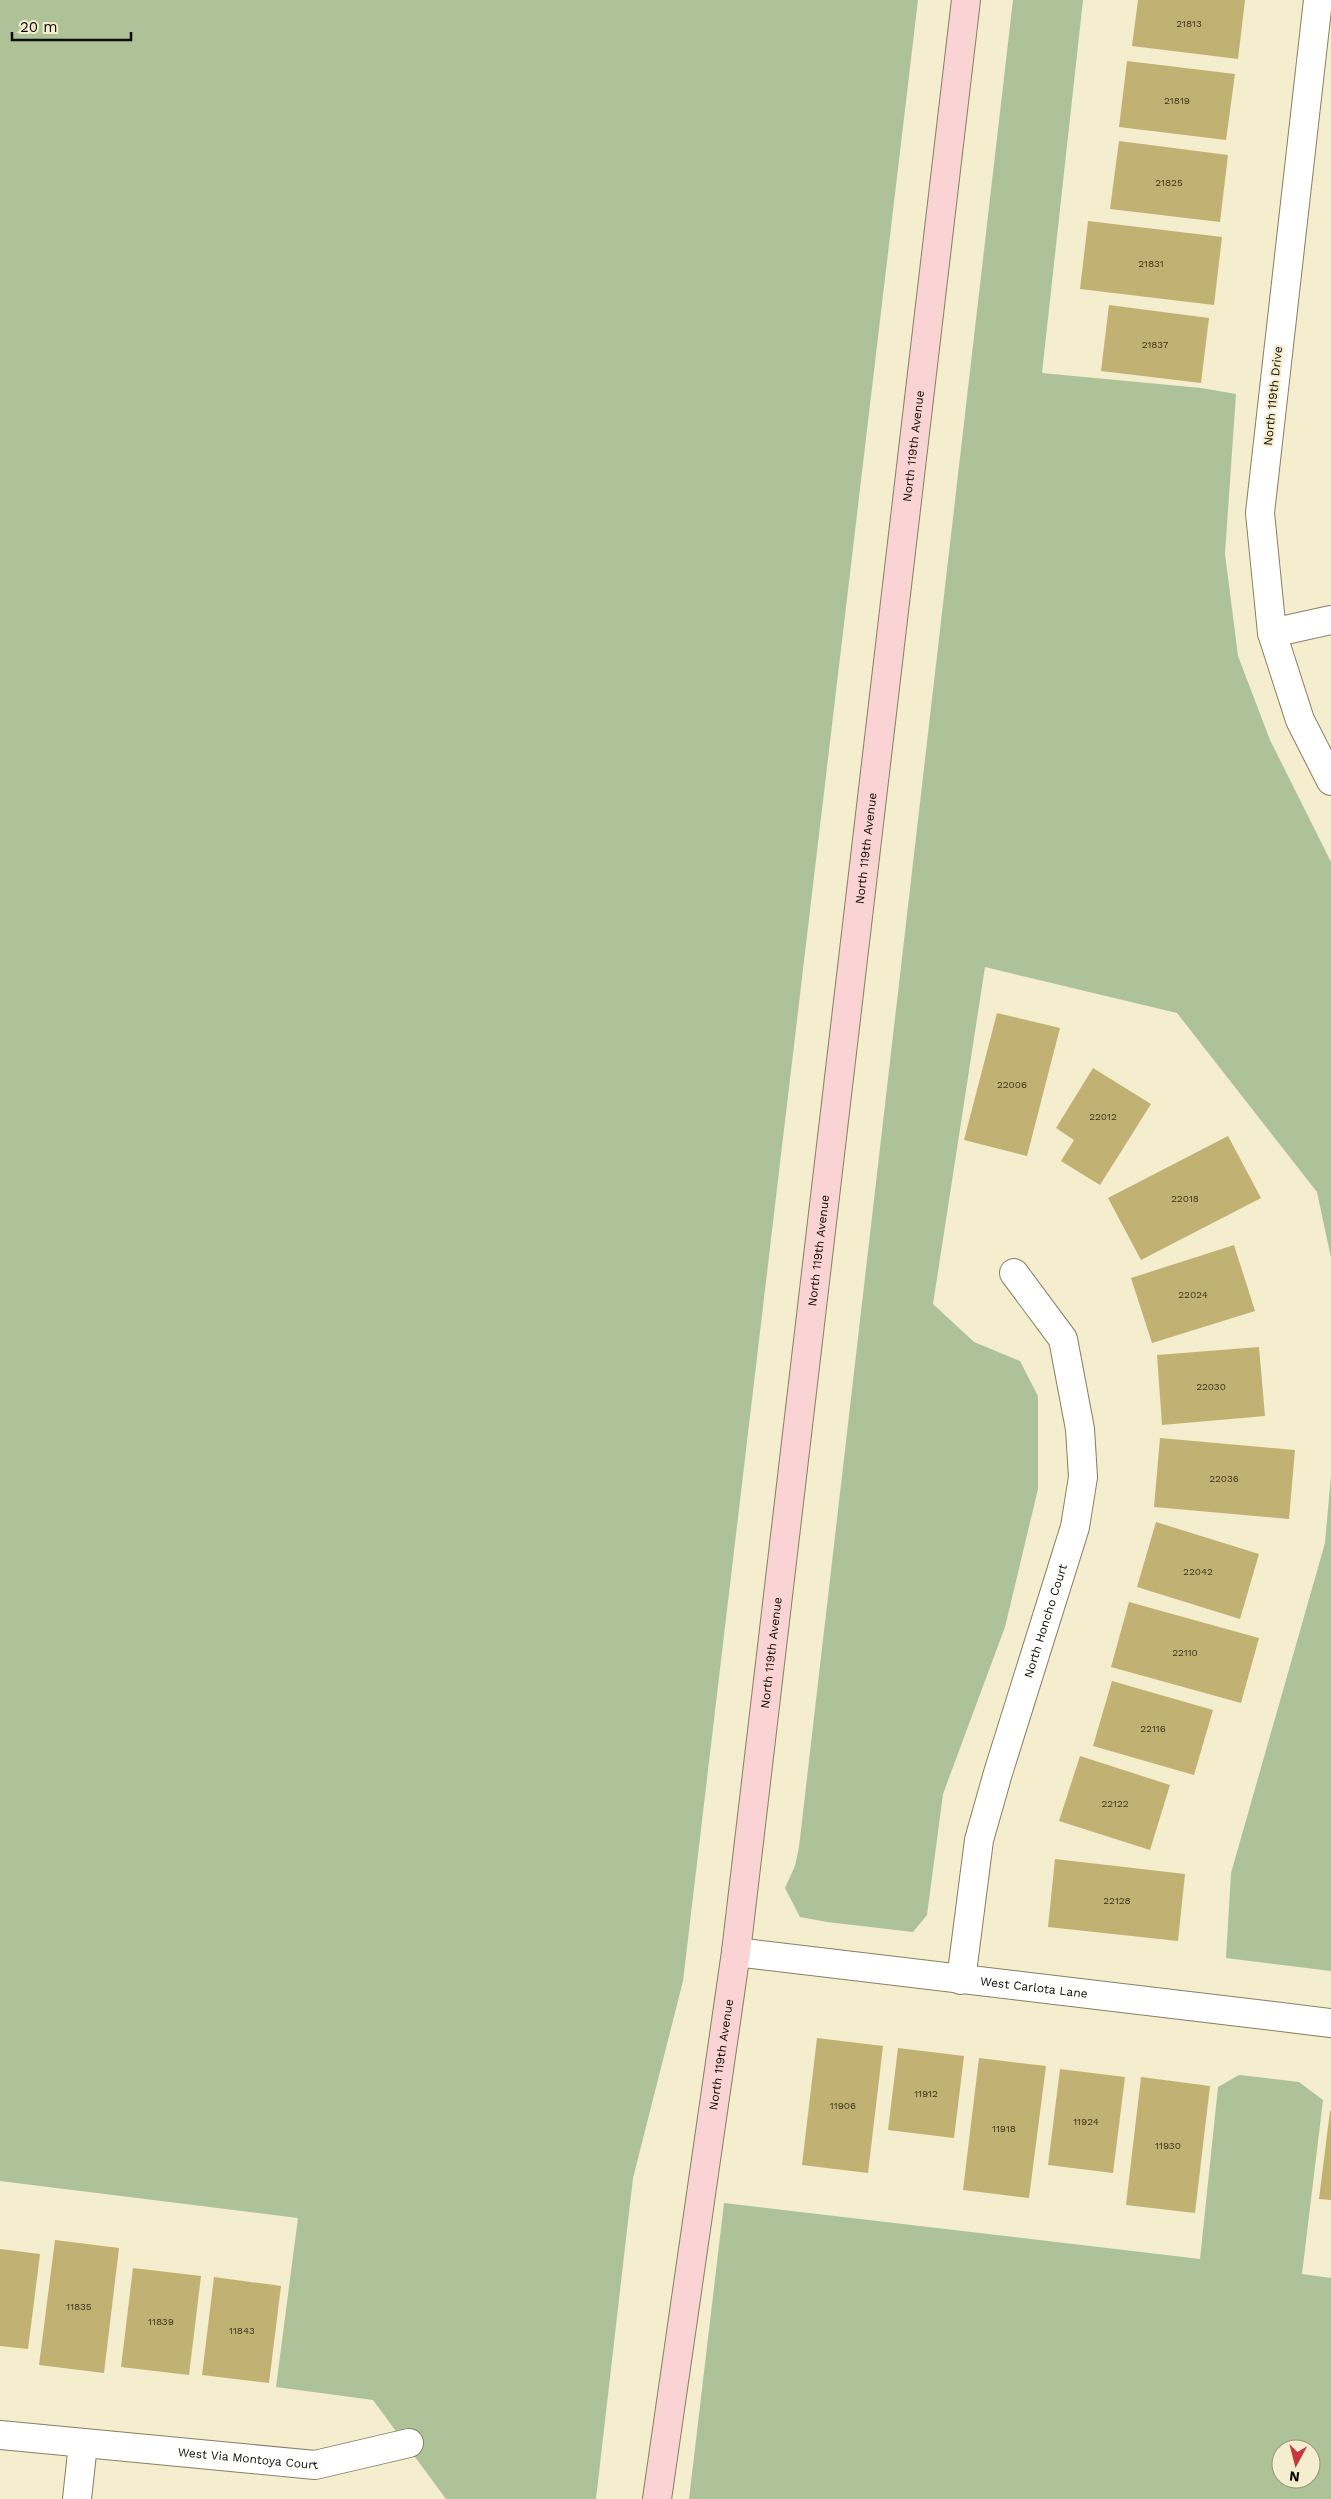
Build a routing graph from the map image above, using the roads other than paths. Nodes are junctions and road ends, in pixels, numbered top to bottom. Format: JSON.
{"nodes":[{"id":1,"x":966,"y":0,"type":"edge"},
{"id":2,"x":1318,"y":0,"type":"edge"},
{"id":3,"x":1331,"y":620,"type":"edge"},
{"id":4,"x":1272,"y":633,"type":"junction"},
{"id":5,"x":1331,"y":782,"type":"edge"},
{"id":6,"x":1014,"y":1273,"type":"dead end"},
{"id":7,"x":736,"y":1952,"type":"junction"},
{"id":8,"x":961,"y":1980,"type":"junction"},
{"id":9,"x":1331,"y":2023,"type":"edge"},
{"id":10,"x":0,"y":2436,"type":"edge"},
{"id":11,"x":409,"y":2443,"type":"dead end"},
{"id":12,"x":83,"y":2444,"type":"junction"},
{"id":13,"x":77,"y":2499,"type":"edge"},
{"id":14,"x":657,"y":2499,"type":"edge"}],
"edges":[{"from":1,"to":7,"type":"street","name":"North 119th Avenue"},
{"from":2,"to":4,"type":"street","name":"North 119th Drive"},
{"from":3,"to":4,"type":"street"},
{"from":4,"to":5,"type":"street","name":"North 119th Drive"},
{"from":6,"to":8,"type":"street","name":"North Honcho Court"},
{"from":7,"to":8,"type":"street","name":"West Carlota Lane"},
{"from":7,"to":14,"type":"street","name":"North 119th Avenue"},
{"from":8,"to":9,"type":"street","name":"West Carlota Lane"},
{"from":10,"to":12,"type":"street","name":"West Via Montoya Court"},
{"from":11,"to":12,"type":"street","name":"West Via Montoya Court"},
{"from":12,"to":13,"type":"street"}]}
